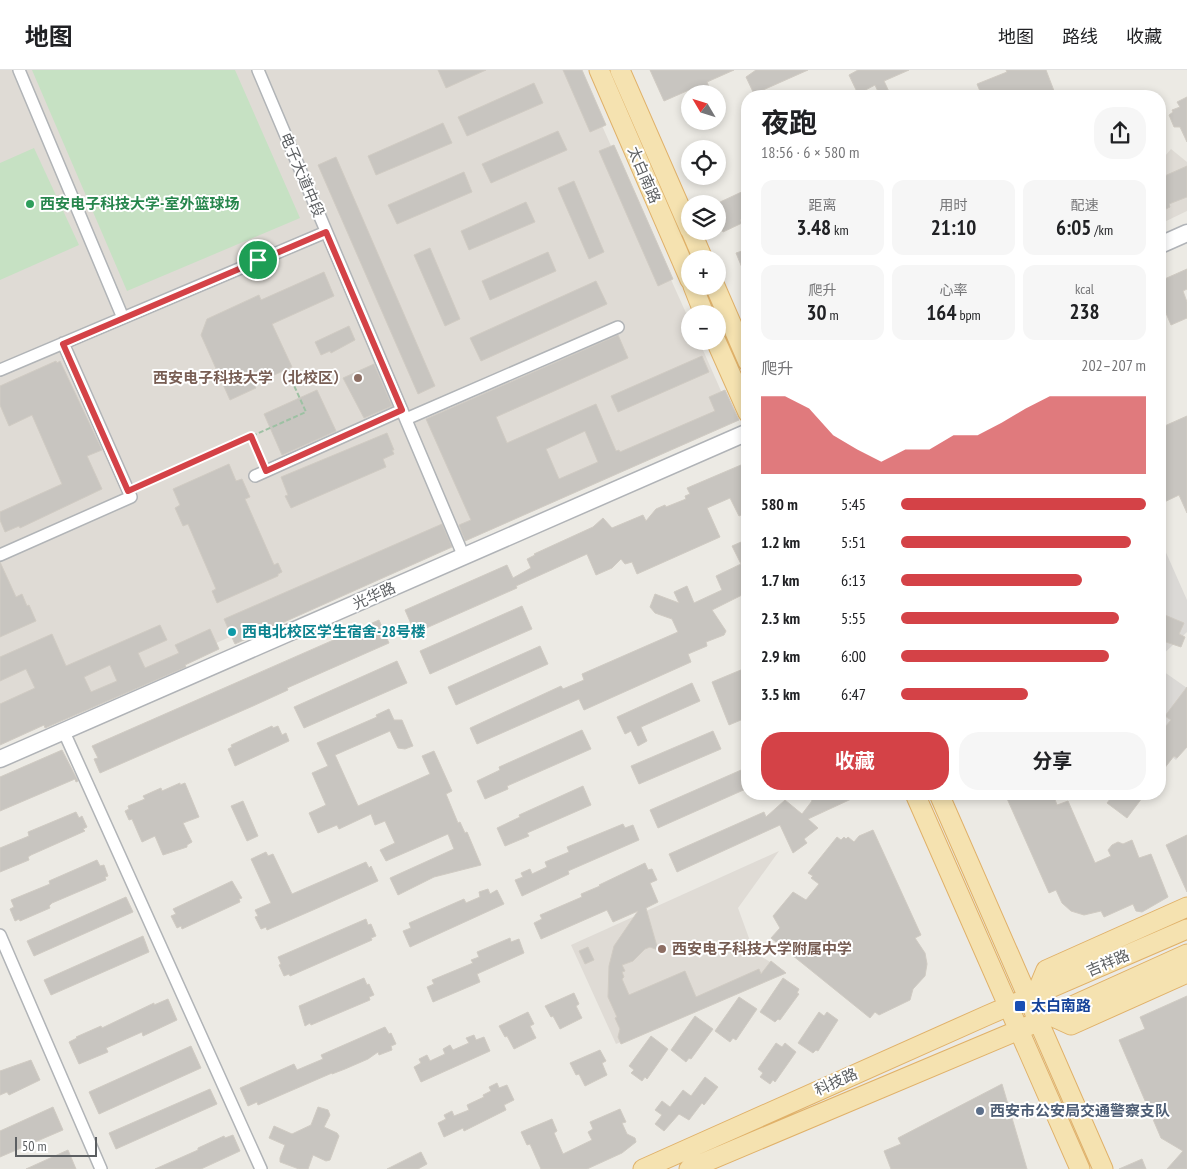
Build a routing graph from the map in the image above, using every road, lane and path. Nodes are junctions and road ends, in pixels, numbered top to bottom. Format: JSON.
{"nodes":[{"id":1,"x":19,"y":70,"type":"edge"},
{"id":2,"x":258,"y":70,"type":"edge"},
{"id":3,"x":598,"y":70,"type":"edge"},
{"id":4,"x":620,"y":70,"type":"edge"},
{"id":5,"x":681,"y":209,"type":"edge"},
{"id":6,"x":326,"y":232,"type":"junction"},
{"id":7,"x":1187,"y":233,"type":"edge"},
{"id":8,"x":1166,"y":242,"type":"edge"},
{"id":9,"x":1187,"y":244,"type":"edge"},
{"id":10,"x":1166,"y":253,"type":"edge"},
{"id":11,"x":681,"y":259,"type":"edge"},
{"id":12,"x":719,"y":295,"type":"edge"},
{"id":13,"x":123,"y":318,"type":"junction"},
{"id":14,"x":618,"y":326,"type":"dead end"},
{"id":15,"x":63,"y":344,"type":"junction"},
{"id":16,"x":741,"y":346,"type":"edge"},
{"id":17,"x":720,"y":350,"type":"edge"},
{"id":18,"x":0,"y":370,"type":"edge"},
{"id":19,"x":287,"y":370,"type":"dead end"},
{"id":20,"x":741,"y":397,"type":"edge"},
{"id":21,"x":404,"y":415,"type":"junction"},
{"id":22,"x":741,"y":435,"type":"edge"},
{"id":23,"x":251,"y":436,"type":"junction"},
{"id":24,"x":232,"y":439,"type":"dead end"},
{"id":25,"x":233,"y":444,"type":"junction"},
{"id":26,"x":266,"y":471,"type":"junction"},
{"id":27,"x":255,"y":476,"type":"dead end"},
{"id":28,"x":128,"y":491,"type":"junction"},
{"id":29,"x":0,"y":555,"type":"edge"},
{"id":30,"x":464,"y":557,"type":"junction"},
{"id":31,"x":64,"y":732,"type":"junction"},
{"id":32,"x":0,"y":759,"type":"edge"},
{"id":33,"x":917,"y":800,"type":"edge"},
{"id":34,"x":942,"y":800,"type":"edge"},
{"id":35,"x":1187,"y":907,"type":"edge"},
{"id":36,"x":1187,"y":929,"type":"edge"},
{"id":37,"x":0,"y":935,"type":"edge"},
{"id":38,"x":1187,"y":954,"type":"edge"},
{"id":39,"x":1187,"y":973,"type":"edge"},
{"id":40,"x":1032,"y":996,"type":"junction"},
{"id":41,"x":1007,"y":1006,"type":"junction"},
{"id":42,"x":1043,"y":1018,"type":"junction"},
{"id":43,"x":1019,"y":1030,"type":"junction"},
{"id":44,"x":101,"y":1169,"type":"edge"},
{"id":45,"x":261,"y":1169,"type":"edge"},
{"id":46,"x":644,"y":1169,"type":"edge"},
{"id":47,"x":689,"y":1169,"type":"edge"},
{"id":48,"x":1080,"y":1169,"type":"edge"},
{"id":49,"x":1103,"y":1169,"type":"edge"}],
"edges":[{"from":1,"to":13,"type":"street"},
{"from":2,"to":6,"type":"street","name":"电子大道中段"},
{"from":3,"to":11,"type":"main road","name":"太白南路"},
{"from":4,"to":5,"type":"main road","name":"太白南路"},
{"from":6,"to":13,"type":"street"},
{"from":6,"to":21,"type":"street","name":"电子大道中段"},
{"from":7,"to":8,"type":"street"},
{"from":9,"to":10,"type":"street"},
{"from":12,"to":16,"type":"main road"},
{"from":13,"to":15,"type":"street"},
{"from":14,"to":21,"type":"street"},
{"from":15,"to":18,"type":"street"},
{"from":15,"to":28,"type":"street"},
{"from":17,"to":20,"type":"main road"},
{"from":19,"to":23,"type":"path"},
{"from":21,"to":26,"type":"street"},
{"from":21,"to":30,"type":"street","name":"电子大道中段"},
{"from":22,"to":30,"type":"street","name":"光华路"},
{"from":23,"to":25,"type":"path"},
{"from":23,"to":26,"type":"path"},
{"from":24,"to":25,"type":"path"},
{"from":25,"to":28,"type":"path"},
{"from":26,"to":27,"type":"street"},
{"from":28,"to":29,"type":"street"},
{"from":30,"to":31,"type":"street","name":"光华路"},
{"from":31,"to":32,"type":"street","name":"光华路"},
{"from":31,"to":45,"type":"street"},
{"from":33,"to":41,"type":"main road"},
{"from":34,"to":40,"type":"main road"},
{"from":35,"to":40,"type":"main road"},
{"from":36,"to":40,"type":"main road","name":"吉祥路"},
{"from":37,"to":44,"type":"street"},
{"from":38,"to":42,"type":"main road","name":"吉祥路"},
{"from":39,"to":42,"type":"main road"},
{"from":40,"to":41,"type":"main road","name":"科技路"},
{"from":40,"to":42,"type":"main road"},
{"from":41,"to":43,"type":"main road"},
{"from":41,"to":46,"type":"main road","name":"科技路"},
{"from":42,"to":43,"type":"main road","name":"科技路"},
{"from":42,"to":49,"type":"main road"},
{"from":43,"to":47,"type":"main road","name":"科技路"},
{"from":43,"to":48,"type":"main road"}]}
